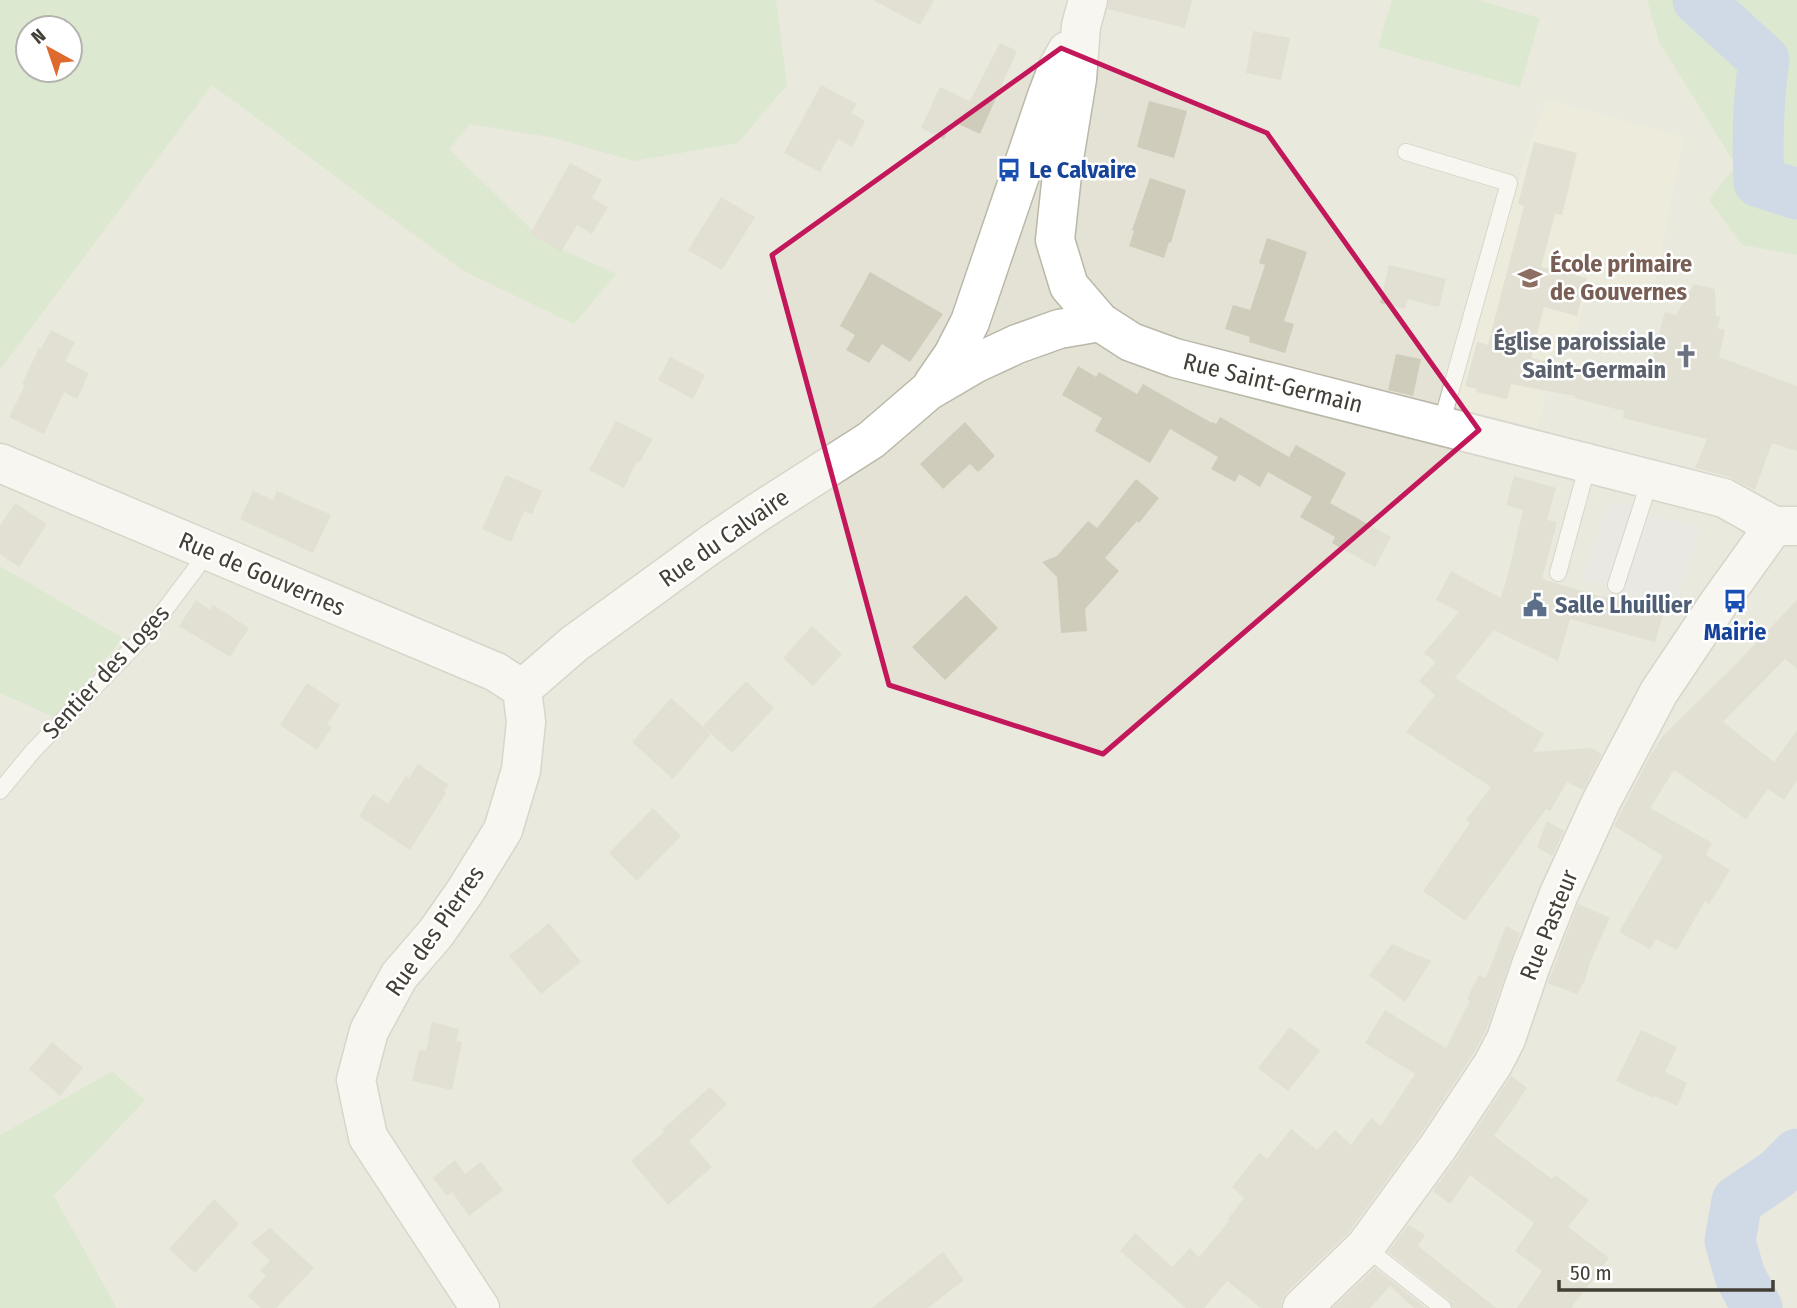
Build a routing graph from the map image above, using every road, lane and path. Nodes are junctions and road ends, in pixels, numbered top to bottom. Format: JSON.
{"nodes":[{"id":1,"x":1084,"y":13,"type":"edge"},
{"id":2,"x":1406,"y":152,"type":"dead end"},
{"id":3,"x":1100,"y":322,"type":"junction"},
{"id":4,"x":928,"y":391,"type":"junction"},
{"id":5,"x":1441,"y":425,"type":"junction"},
{"id":6,"x":0,"y":463,"type":"edge"},
{"id":7,"x":1588,"y":463,"type":"junction"},
{"id":8,"x":1650,"y":480,"type":"junction"},
{"id":9,"x":1786,"y":526,"type":"edge"},
{"id":10,"x":209,"y":551,"type":"junction"},
{"id":11,"x":1558,"y":573,"type":"dead end"},
{"id":12,"x":1616,"y":585,"type":"dead end"},
{"id":13,"x":522,"y":689,"type":"junction"},
{"id":14,"x":0,"y":791,"type":"edge"},
{"id":15,"x":1365,"y":1247,"type":"junction"},
{"id":16,"x":480,"y":1308,"type":"edge"},
{"id":17,"x":1302,"y":1308,"type":"edge"},
{"id":18,"x":1443,"y":1308,"type":"edge"}],
"edges":[{"from":1,"to":3,"type":"street","name":"Rue Saint-Germain"},
{"from":1,"to":4,"type":"street","name":"Rue du Calvaire"},
{"from":2,"to":5,"type":"lane"},
{"from":3,"to":4,"type":"street","name":"Rue du Calvaire"},
{"from":3,"to":5,"type":"street","name":"Rue Saint-Germain"},
{"from":4,"to":13,"type":"street","name":"Rue du Calvaire"},
{"from":5,"to":7,"type":"street","name":"Rue Saint-Germain"},
{"from":6,"to":10,"type":"street","name":"Rue de Gouvernes"},
{"from":7,"to":8,"type":"street","name":"Rue Saint-Germain"},
{"from":7,"to":11,"type":"lane"},
{"from":8,"to":9,"type":"street","name":"Rue Saint-Germain"},
{"from":8,"to":12,"type":"lane"},
{"from":9,"to":15,"type":"street","name":"Rue Pasteur"},
{"from":10,"to":13,"type":"street","name":"Rue de Gouvernes"},
{"from":10,"to":14,"type":"lane","name":"Sentier des Loges"},
{"from":13,"to":16,"type":"street","name":"Rue des Pierres"},
{"from":15,"to":17,"type":"street","name":"Rue Pasteur"},
{"from":15,"to":18,"type":"lane"}]}
